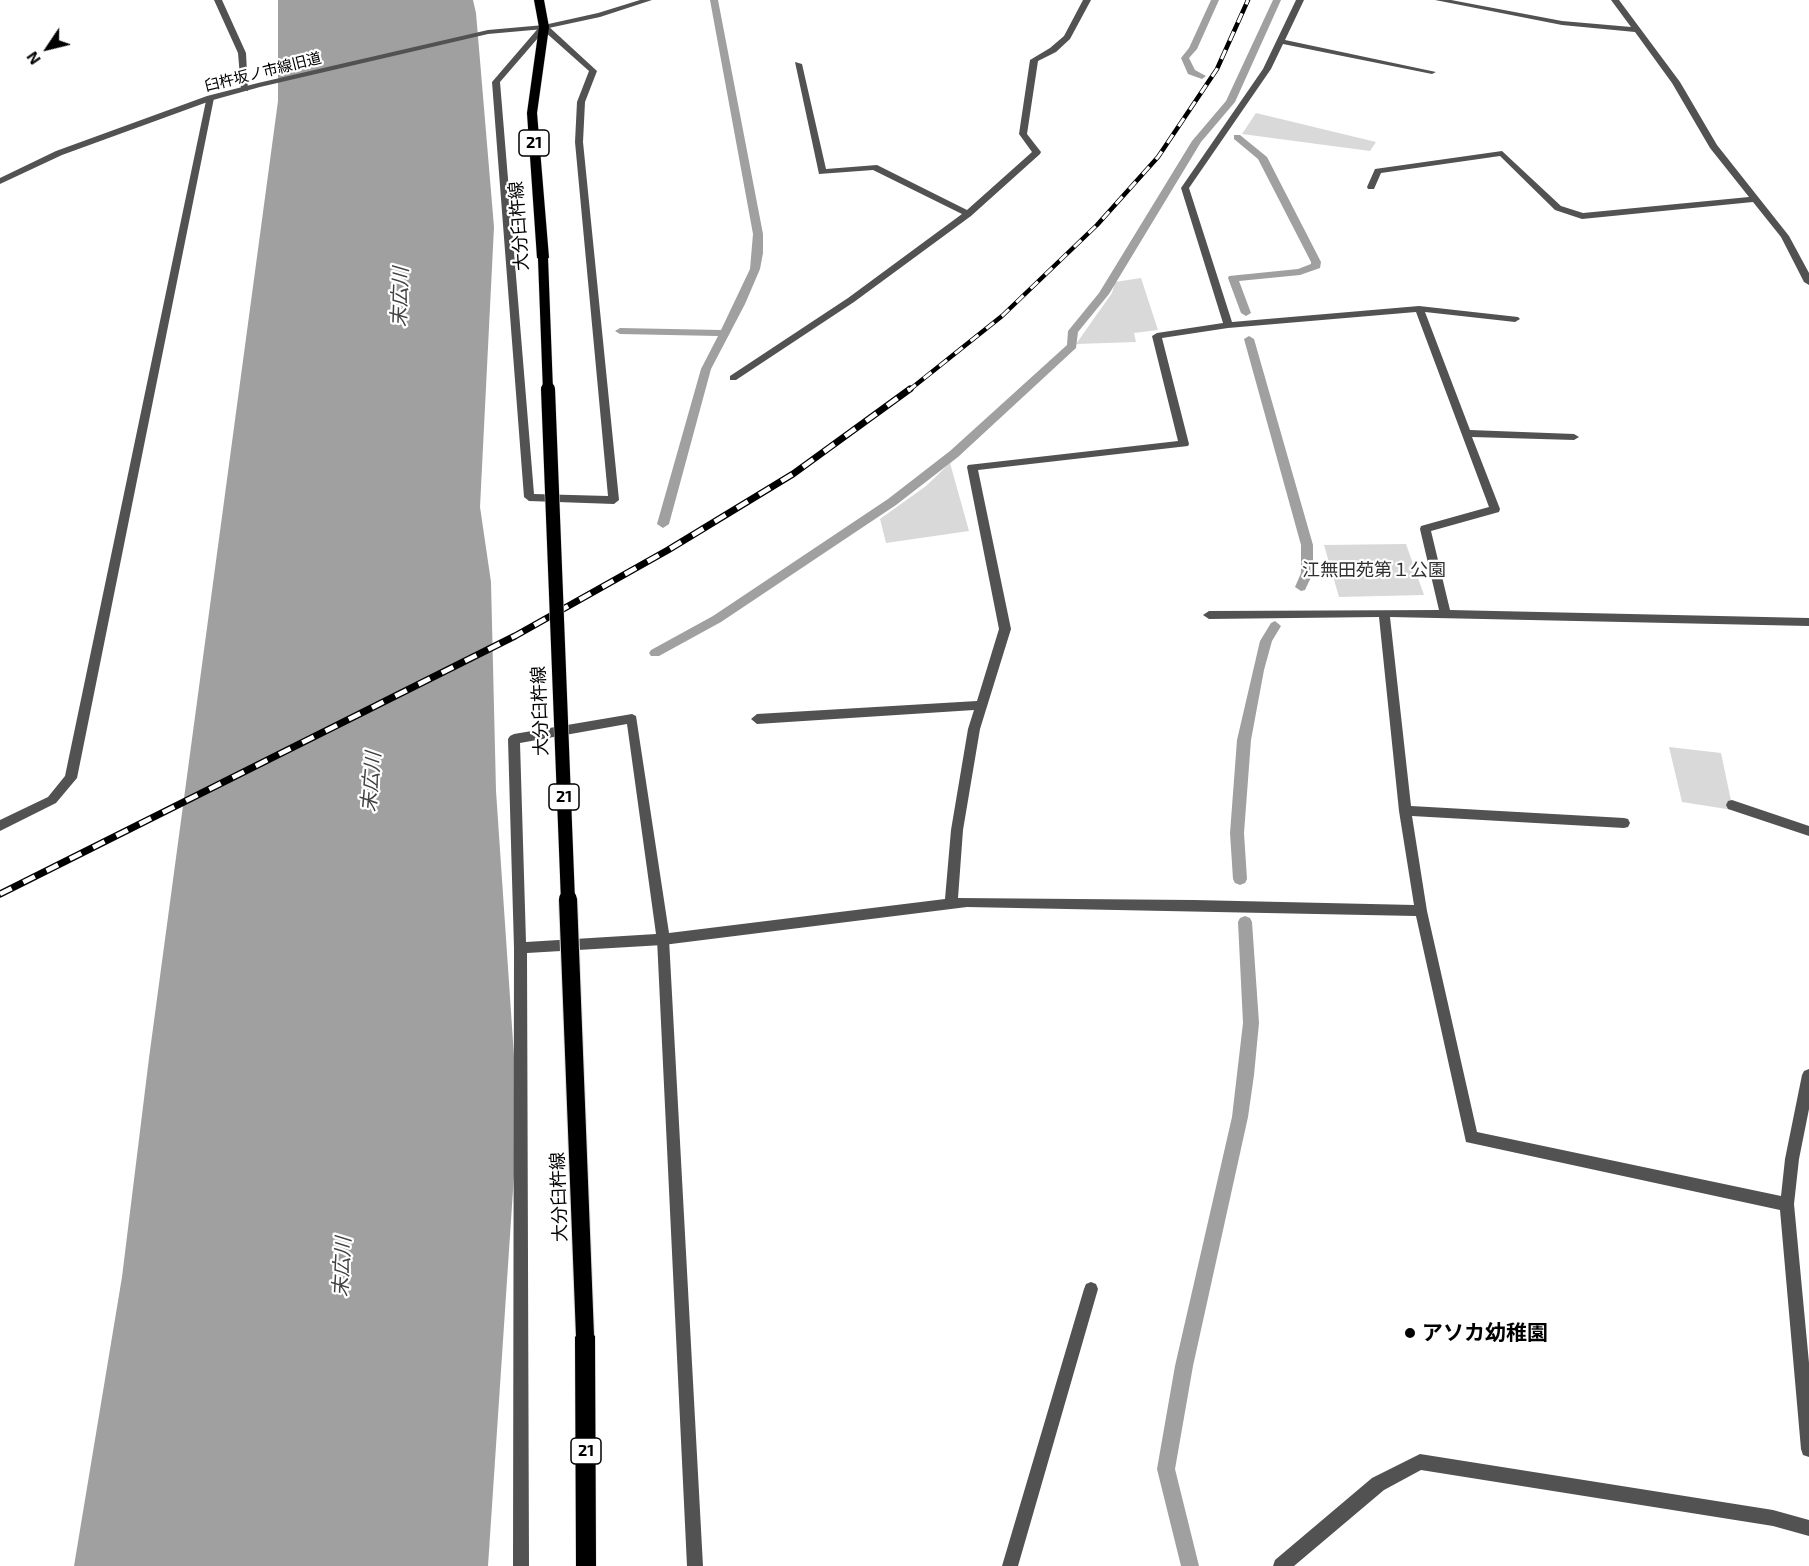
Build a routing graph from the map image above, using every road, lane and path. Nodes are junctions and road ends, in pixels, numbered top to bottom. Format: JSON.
{"nodes":[{"id":1,"x":218,"y":0,"type":"edge"},
{"id":2,"x":539,"y":0,"type":"edge"},
{"id":3,"x":648,"y":0,"type":"edge"},
{"id":4,"x":1087,"y":0,"type":"edge"},
{"id":5,"x":1300,"y":0,"type":"edge"},
{"id":6,"x":1439,"y":0,"type":"edge"},
{"id":7,"x":1615,"y":0,"type":"edge"},
{"id":8,"x":544,"y":27,"type":"junction"},
{"id":9,"x":1638,"y":30,"type":"junction"},
{"id":10,"x":1280,"y":41,"type":"junction"},
{"id":11,"x":798,"y":64,"type":"dead end"},
{"id":12,"x":1432,"y":72,"type":"dead end"},
{"id":13,"x":244,"y":89,"type":"junction"},
{"id":14,"x":210,"y":98,"type":"junction"},
{"id":15,"x":0,"y":181,"type":"edge"},
{"id":16,"x":1371,"y":187,"type":"dead end"},
{"id":17,"x":1757,"y":199,"type":"junction"},
{"id":18,"x":968,"y":214,"type":"junction"},
{"id":19,"x":1809,"y":282,"type":"edge"},
{"id":20,"x":1419,"y":309,"type":"junction"},
{"id":21,"x":1515,"y":319,"type":"dead end"},
{"id":22,"x":1228,"y":325,"type":"junction"},
{"id":23,"x":733,"y":378,"type":"dead end"},
{"id":24,"x":1465,"y":433,"type":"junction"},
{"id":25,"x":1574,"y":436,"type":"dead end"},
{"id":26,"x":1384,"y":613,"type":"junction"},
{"id":27,"x":1445,"y":613,"type":"junction"},
{"id":28,"x":1209,"y":615,"type":"dead end"},
{"id":29,"x":1809,"y":622,"type":"edge"},
{"id":30,"x":982,"y":705,"type":"junction"},
{"id":31,"x":758,"y":718,"type":"dead end"},
{"id":32,"x":1732,"y":805,"type":"dead end"},
{"id":33,"x":1405,"y":811,"type":"junction"},
{"id":34,"x":1624,"y":823,"type":"dead end"},
{"id":35,"x":0,"y":826,"type":"edge"},
{"id":36,"x":1809,"y":831,"type":"edge"},
{"id":37,"x":951,"y":904,"type":"junction"},
{"id":38,"x":1421,"y":911,"type":"junction"},
{"id":39,"x":663,"y":939,"type":"junction"},
{"id":40,"x":520,"y":948,"type":"junction"},
{"id":41,"x":1809,"y":1075,"type":"edge"},
{"id":42,"x":1787,"y":1204,"type":"junction"},
{"id":43,"x":1091,"y":1289,"type":"dead end"},
{"id":44,"x":1809,"y":1449,"type":"edge"},
{"id":45,"x":1809,"y":1528,"type":"edge"},
{"id":46,"x":521,"y":1566,"type":"edge"},
{"id":47,"x":586,"y":1566,"type":"edge"},
{"id":48,"x":695,"y":1566,"type":"edge"},
{"id":49,"x":1010,"y":1566,"type":"edge"},
{"id":50,"x":1281,"y":1566,"type":"edge"}],
"edges":[{"from":1,"to":13,"type":"street"},
{"from":2,"to":8,"type":"main road","name":"大分臼杵線","number":"21"},
{"from":3,"to":8,"type":"street","name":"臼杵坂ノ市線旧道"},
{"from":4,"to":18,"type":"street"},
{"from":5,"to":10,"type":"street"},
{"from":6,"to":9,"type":"street"},
{"from":7,"to":9,"type":"street"},
{"from":8,"to":8,"type":"street"},
{"from":8,"to":13,"type":"street","name":"臼杵坂ノ市線旧道"},
{"from":8,"to":47,"type":"main road","name":"大分臼杵線","number":"21","bridge":true},
{"from":9,"to":17,"type":"street"},
{"from":10,"to":12,"type":"street"},
{"from":10,"to":22,"type":"street"},
{"from":11,"to":18,"type":"street"},
{"from":13,"to":14,"type":"street","name":"臼杵坂ノ市線旧道"},
{"from":14,"to":15,"type":"street","name":"臼杵坂ノ市線旧道"},
{"from":14,"to":35,"type":"street"},
{"from":16,"to":17,"type":"street"},
{"from":17,"to":19,"type":"street"},
{"from":18,"to":23,"type":"street"},
{"from":20,"to":21,"type":"street"},
{"from":20,"to":22,"type":"street"},
{"from":20,"to":24,"type":"street"},
{"from":22,"to":30,"type":"street"},
{"from":24,"to":25,"type":"street"},
{"from":24,"to":27,"type":"street"},
{"from":26,"to":27,"type":"street"},
{"from":26,"to":28,"type":"street"},
{"from":26,"to":33,"type":"street"},
{"from":27,"to":29,"type":"street"},
{"from":30,"to":31,"type":"street"},
{"from":30,"to":37,"type":"street"},
{"from":32,"to":36,"type":"street"},
{"from":33,"to":34,"type":"street"},
{"from":33,"to":38,"type":"street"},
{"from":37,"to":38,"type":"street"},
{"from":37,"to":39,"type":"street"},
{"from":38,"to":42,"type":"street"},
{"from":39,"to":40,"type":"street"},
{"from":39,"to":40,"type":"street"},
{"from":39,"to":48,"type":"street"},
{"from":40,"to":46,"type":"street"},
{"from":41,"to":42,"type":"street"},
{"from":42,"to":44,"type":"street"},
{"from":43,"to":49,"type":"street"},
{"from":45,"to":50,"type":"street"}]}
